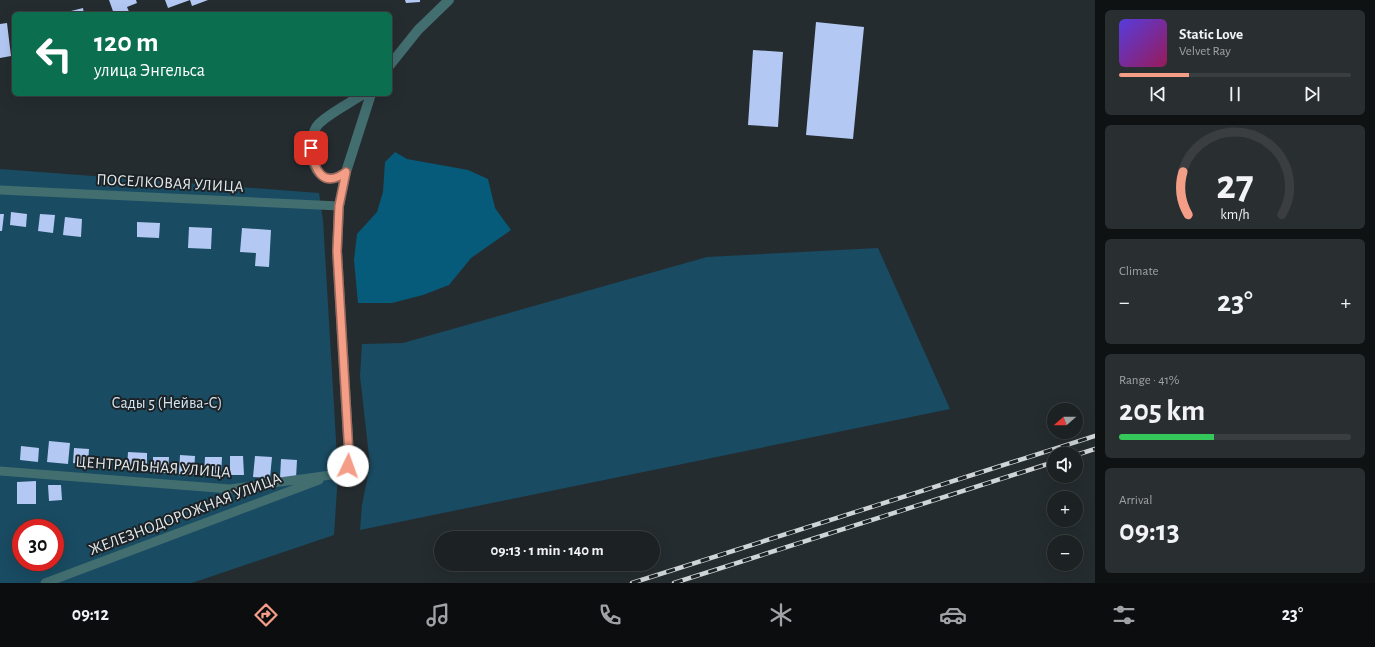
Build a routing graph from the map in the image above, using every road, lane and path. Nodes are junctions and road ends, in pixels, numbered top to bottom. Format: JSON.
{"nodes":[{"id":1,"x":449,"y":0,"type":"edge"},
{"id":2,"x":392,"y":62,"type":"edge"},
{"id":3,"x":360,"y":96,"type":"edge"},
{"id":4,"x":370,"y":96,"type":"edge"},
{"id":5,"x":346,"y":172,"type":"junction"},
{"id":6,"x":0,"y":190,"type":"edge"},
{"id":7,"x":339,"y":206,"type":"junction"},
{"id":8,"x":348,"y":466,"type":"joint"},
{"id":9,"x":0,"y":471,"type":"edge"},
{"id":10,"x":335,"y":474,"type":"junction"},
{"id":11,"x":45,"y":583,"type":"edge"}],
"edges":[{"from":1,"to":2,"type":"street"},
{"from":3,"to":5,"type":"street"},
{"from":4,"to":5,"type":"street"},
{"from":5,"to":7,"type":"street"},
{"from":6,"to":7,"type":"lane","name":"ПОСЕЛКОВАЯ УЛИЦА"},
{"from":7,"to":8,"type":"street"},
{"from":8,"to":10,"type":"lane","name":"ЦЕНТРАЛЬНАЯ УЛИЦА"},
{"from":9,"to":10,"type":"lane","name":"ЦЕНТРАЛЬНАЯ УЛИЦА"},
{"from":10,"to":11,"type":"lane","name":"ЖЕЛЕЗНОДОРОЖНАЯ УЛИЦА"}]}
